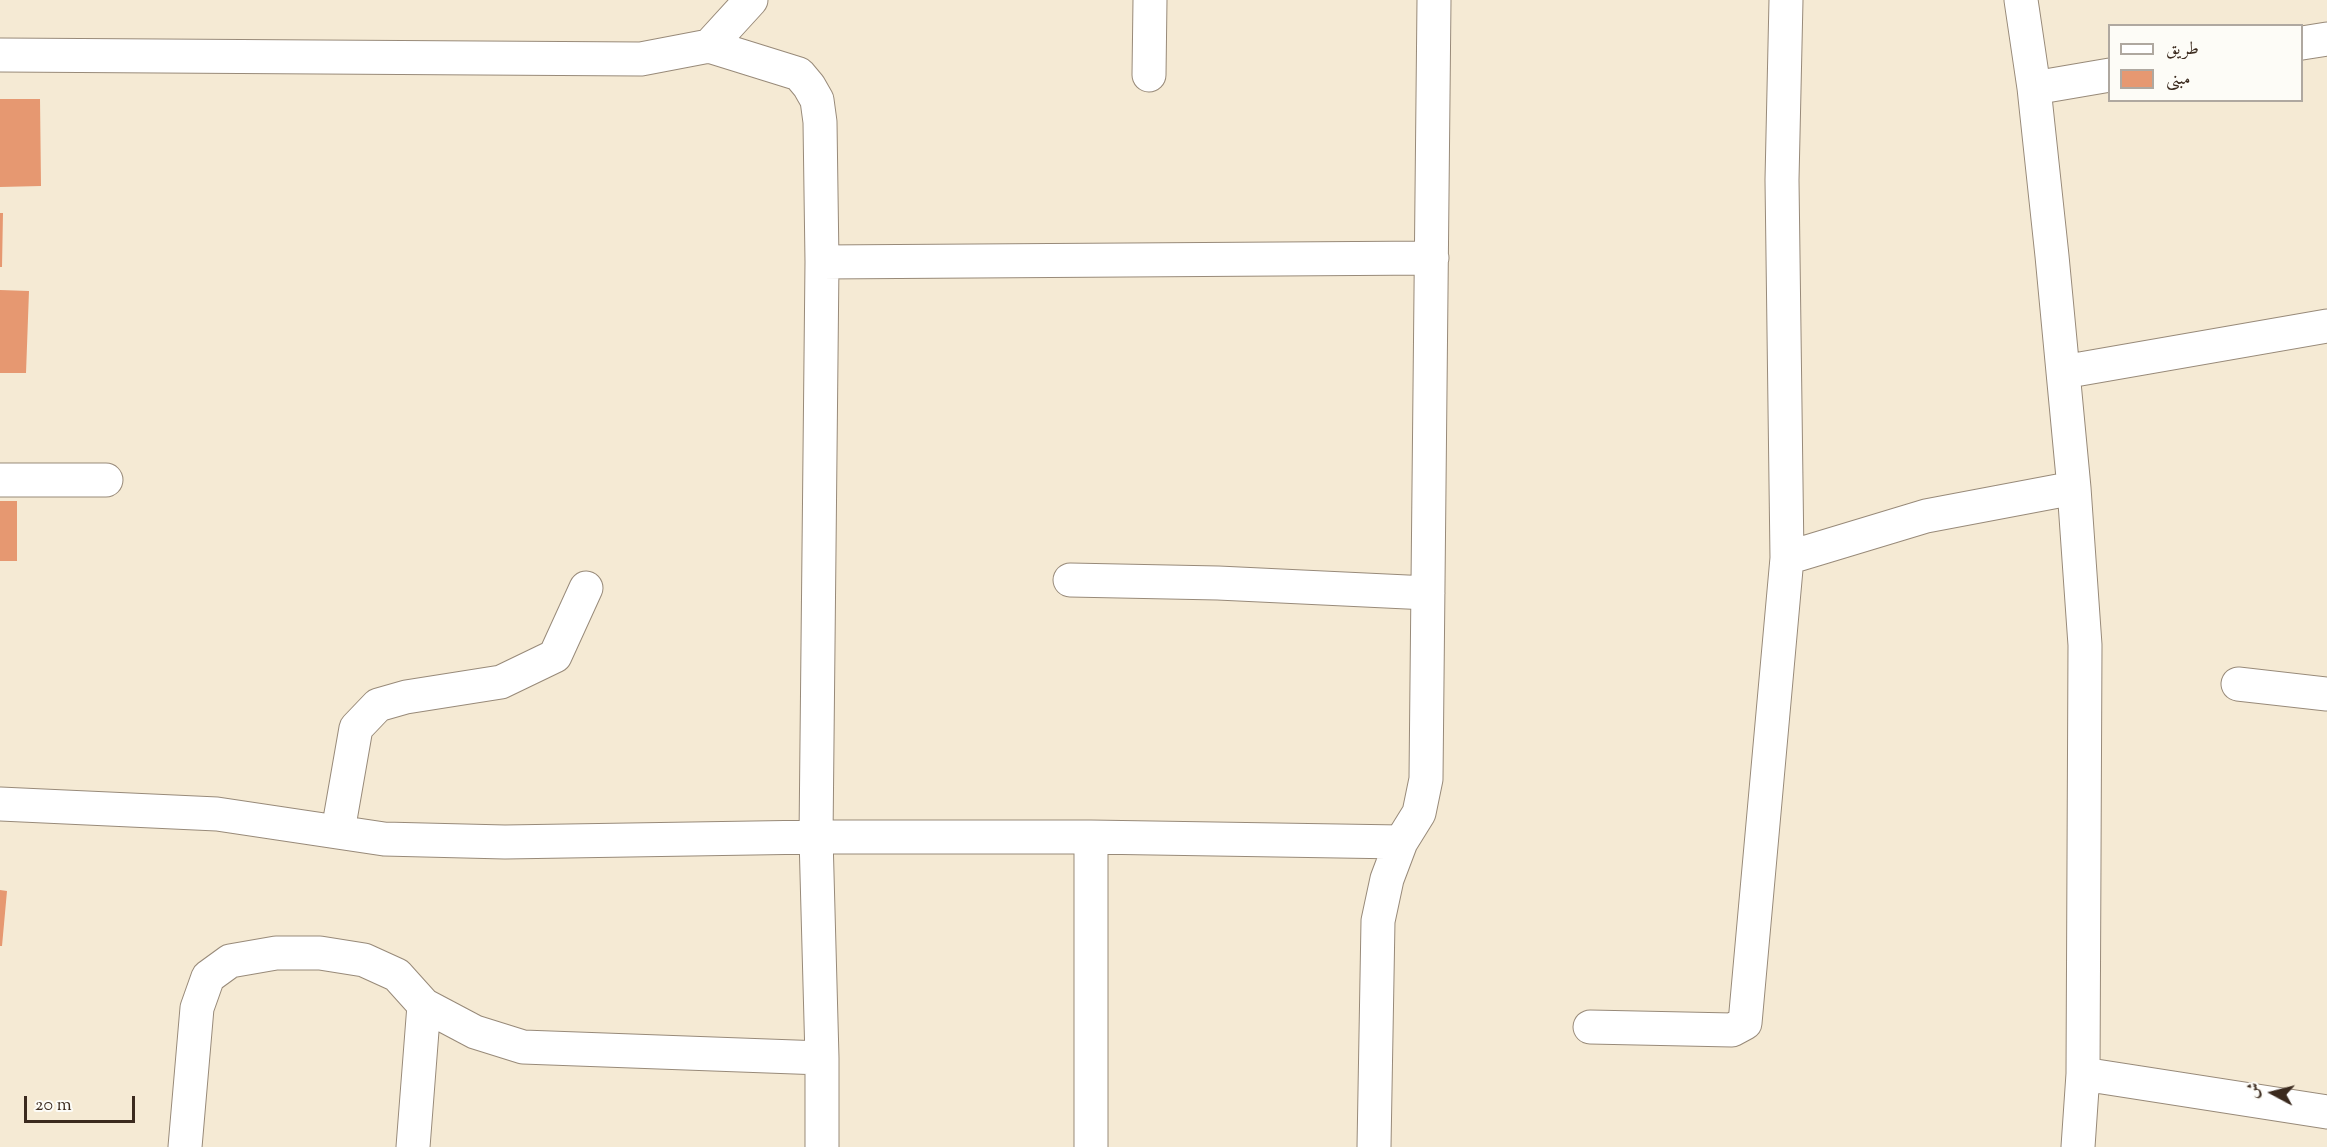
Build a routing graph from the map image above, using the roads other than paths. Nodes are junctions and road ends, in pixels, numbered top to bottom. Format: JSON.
{"nodes":[{"id":1,"x":751,"y":0,"type":"edge"},
{"id":2,"x":1150,"y":0,"type":"edge"},
{"id":3,"x":1434,"y":0,"type":"edge"},
{"id":4,"x":1786,"y":0,"type":"edge"},
{"id":5,"x":2021,"y":0,"type":"edge"},
{"id":6,"x":2327,"y":39,"type":"edge"},
{"id":7,"x":2303,"y":43,"type":"edge"},
{"id":8,"x":709,"y":46,"type":"junction"},
{"id":9,"x":0,"y":55,"type":"edge"},
{"id":10,"x":1149,"y":75,"type":"dead end"},
{"id":11,"x":2108,"y":75,"type":"edge"},
{"id":12,"x":2034,"y":88,"type":"junction"},
{"id":13,"x":1432,"y":258,"type":"junction"},
{"id":14,"x":822,"y":262,"type":"junction"},
{"id":15,"x":2327,"y":326,"type":"edge"},
{"id":16,"x":2062,"y":372,"type":"junction"},
{"id":17,"x":0,"y":480,"type":"edge"},
{"id":18,"x":106,"y":480,"type":"dead end"},
{"id":19,"x":2074,"y":488,"type":"junction"},
{"id":20,"x":1787,"y":558,"type":"junction"},
{"id":21,"x":1070,"y":580,"type":"dead end"},
{"id":22,"x":586,"y":588,"type":"dead end"},
{"id":23,"x":1428,"y":593,"type":"junction"},
{"id":24,"x":2238,"y":684,"type":"dead end"},
{"id":25,"x":2327,"y":694,"type":"edge"},
{"id":26,"x":0,"y":804,"type":"edge"},
{"id":27,"x":338,"y":831,"type":"junction"},
{"id":28,"x":816,"y":837,"type":"junction"},
{"id":29,"x":1091,"y":837,"type":"junction"},
{"id":30,"x":1401,"y":842,"type":"junction"},
{"id":31,"x":424,"y":1005,"type":"junction"},
{"id":32,"x":1590,"y":1027,"type":"dead end"},
{"id":33,"x":822,"y":1058,"type":"junction"},
{"id":34,"x":2083,"y":1074,"type":"junction"},
{"id":35,"x":2327,"y":1112,"type":"edge"},
{"id":36,"x":185,"y":1147,"type":"edge"},
{"id":37,"x":413,"y":1147,"type":"edge"},
{"id":38,"x":822,"y":1147,"type":"edge"},
{"id":39,"x":1091,"y":1147,"type":"edge"},
{"id":40,"x":1374,"y":1147,"type":"edge"},
{"id":41,"x":2078,"y":1147,"type":"edge"}],
"edges":[{"from":1,"to":8,"type":"street"},
{"from":2,"to":10,"type":"street"},
{"from":3,"to":13,"type":"street"},
{"from":4,"to":20,"type":"street"},
{"from":5,"to":12,"type":"street"},
{"from":6,"to":7,"type":"street"},
{"from":8,"to":9,"type":"street"},
{"from":8,"to":14,"type":"street"},
{"from":11,"to":12,"type":"street"},
{"from":12,"to":16,"type":"street"},
{"from":13,"to":14,"type":"street"},
{"from":13,"to":23,"type":"street"},
{"from":14,"to":28,"type":"street"},
{"from":15,"to":16,"type":"street"},
{"from":16,"to":19,"type":"street"},
{"from":17,"to":18,"type":"street"},
{"from":19,"to":20,"type":"street"},
{"from":19,"to":34,"type":"street"},
{"from":20,"to":32,"type":"street"},
{"from":21,"to":23,"type":"street"},
{"from":22,"to":27,"type":"street"},
{"from":23,"to":30,"type":"street"},
{"from":24,"to":25,"type":"street"},
{"from":26,"to":27,"type":"street"},
{"from":27,"to":28,"type":"street"},
{"from":28,"to":29,"type":"street"},
{"from":28,"to":33,"type":"street"},
{"from":29,"to":30,"type":"street"},
{"from":29,"to":39,"type":"street"},
{"from":30,"to":40,"type":"street"},
{"from":31,"to":33,"type":"street"},
{"from":31,"to":36,"type":"street"},
{"from":31,"to":37,"type":"street"},
{"from":33,"to":38,"type":"street"},
{"from":34,"to":35,"type":"street"},
{"from":34,"to":41,"type":"street"}]}
